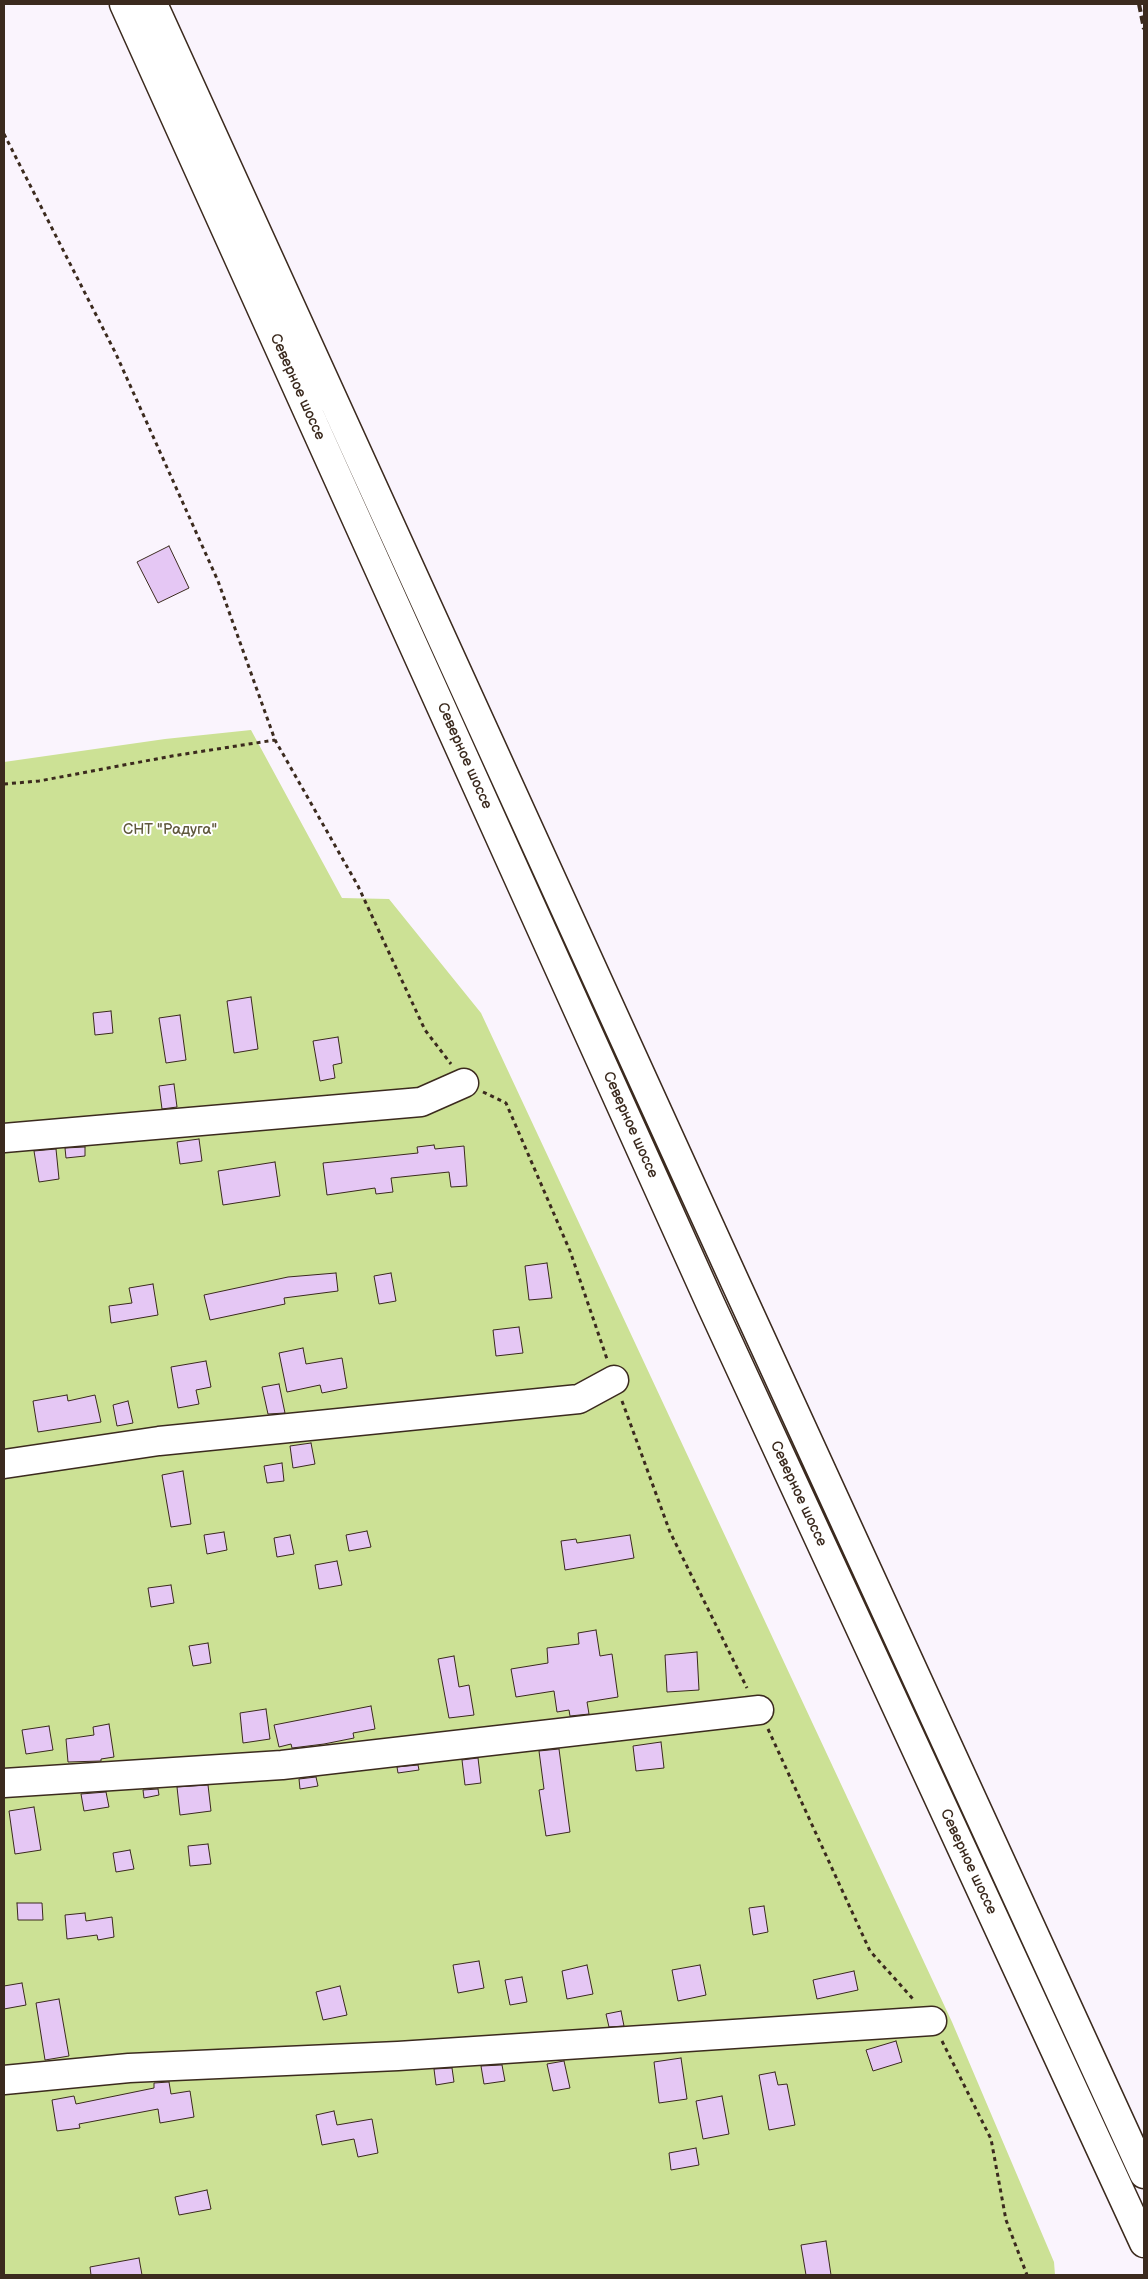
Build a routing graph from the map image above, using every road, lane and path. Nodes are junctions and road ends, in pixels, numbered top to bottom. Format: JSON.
{"nodes":[{"id":1,"x":124,"y":4,"type":"edge"},
{"id":2,"x":153,"y":4,"type":"edge"},
{"id":3,"x":4,"y":134,"type":"edge"},
{"id":4,"x":275,"y":740,"type":"junction"},
{"id":5,"x":4,"y":784,"type":"edge"},
{"id":6,"x":464,"y":1083,"type":"junction"},
{"id":7,"x":4,"y":1138,"type":"edge"},
{"id":8,"x":614,"y":1380,"type":"junction"},
{"id":9,"x":4,"y":1464,"type":"edge"},
{"id":10,"x":759,"y":1710,"type":"junction"},
{"id":11,"x":4,"y":1783,"type":"edge"},
{"id":12,"x":932,"y":2020,"type":"junction"},
{"id":13,"x":4,"y":2080,"type":"edge"},
{"id":14,"x":1144,"y":2174,"type":"edge"},
{"id":15,"x":1144,"y":2243,"type":"edge"},
{"id":16,"x":1027,"y":2275,"type":"edge"}],
"edges":[{"from":1,"to":15,"type":"main road","name":"Северное шоссе"},
{"from":2,"to":14,"type":"main road","name":"Северное шоссе"},
{"from":3,"to":4,"type":"path"},
{"from":4,"to":5,"type":"path"},
{"from":4,"to":6,"type":"path"},
{"from":6,"to":7,"type":"main road"},
{"from":6,"to":8,"type":"path"},
{"from":8,"to":9,"type":"main road"},
{"from":8,"to":10,"type":"path"},
{"from":10,"to":11,"type":"main road"},
{"from":10,"to":12,"type":"path"},
{"from":12,"to":13,"type":"main road"},
{"from":12,"to":16,"type":"path"}]}
